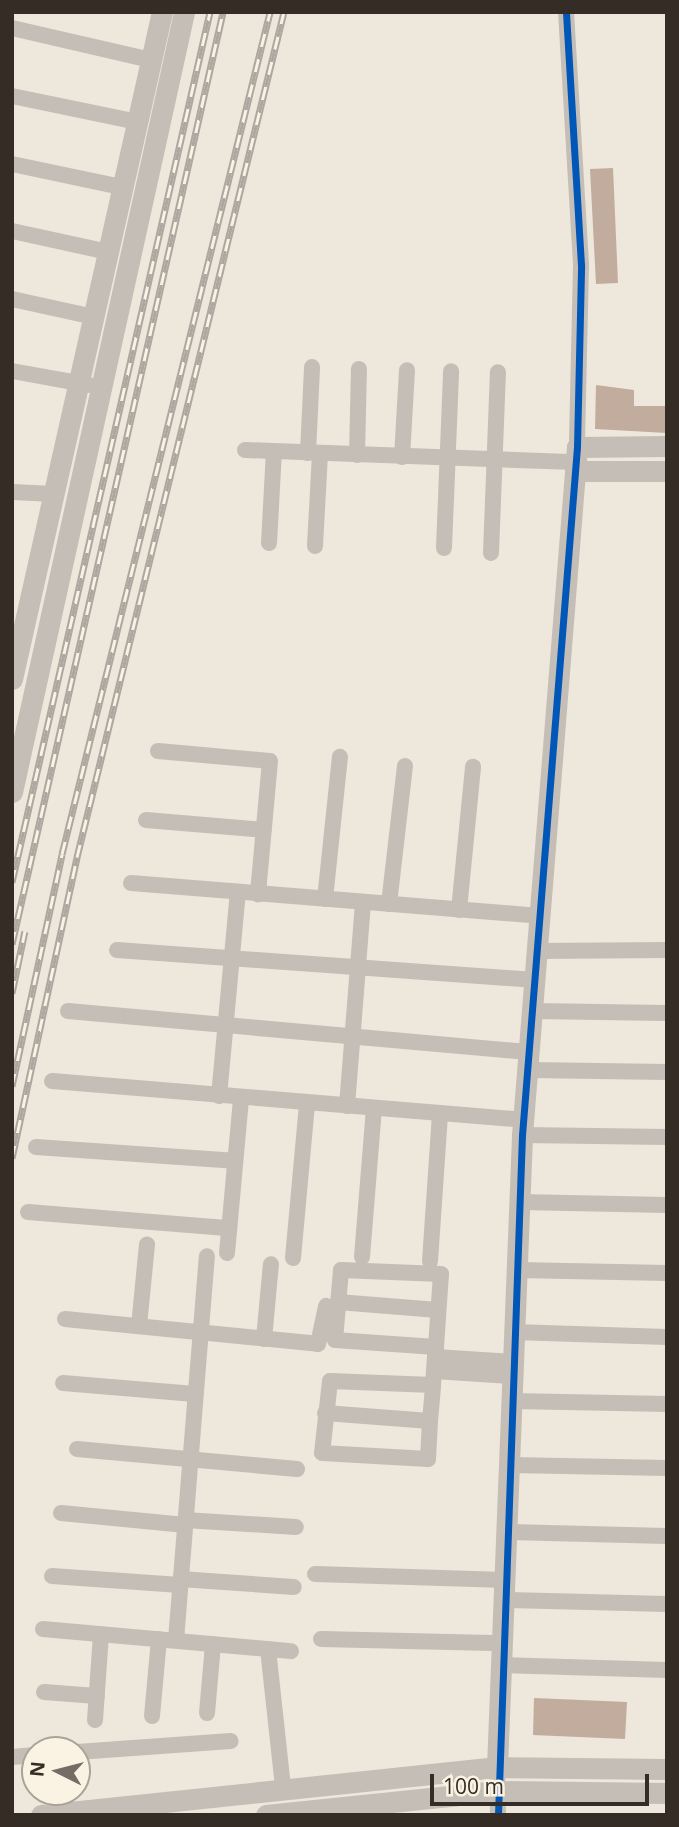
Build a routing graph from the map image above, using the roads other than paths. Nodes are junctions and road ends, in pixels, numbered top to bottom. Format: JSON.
{"nodes":[{"id":1,"x":162,"y":12,"type":"edge"},
{"id":2,"x":184,"y":12,"type":"edge"},
{"id":3,"x":566,"y":12,"type":"edge"},
{"id":4,"x":12,"y":28,"type":"edge"},
{"id":5,"x":151,"y":60,"type":"junction"},
{"id":6,"x":12,"y":96,"type":"edge"},
{"id":7,"x":138,"y":122,"type":"junction"},
{"id":8,"x":12,"y":164,"type":"edge"},
{"id":9,"x":121,"y":187,"type":"junction"},
{"id":10,"x":12,"y":231,"type":"edge"},
{"id":11,"x":108,"y":252,"type":"junction"},
{"id":12,"x":12,"y":299,"type":"edge"},
{"id":13,"x":94,"y":317,"type":"junction"},
{"id":14,"x":312,"y":367,"type":"dead end"},
{"id":15,"x":359,"y":369,"type":"dead end"},
{"id":16,"x":407,"y":370,"type":"dead end"},
{"id":17,"x":12,"y":371,"type":"edge"},
{"id":18,"x":451,"y":371,"type":"dead end"},
{"id":19,"x":498,"y":372,"type":"dead end"},
{"id":20,"x":81,"y":383,"type":"junction"},
{"id":21,"x":102,"y":390,"type":"junction"},
{"id":22,"x":667,"y":446,"type":"edge"},
{"id":23,"x":244,"y":450,"type":"dead end"},
{"id":24,"x":274,"y":452,"type":"junction"},
{"id":25,"x":314,"y":453,"type":"junction"},
{"id":26,"x":357,"y":455,"type":"junction"},
{"id":27,"x":402,"y":457,"type":"junction"},
{"id":28,"x":448,"y":459,"type":"junction"},
{"id":29,"x":576,"y":460,"type":"junction"},
{"id":30,"x":496,"y":461,"type":"junction"},
{"id":31,"x":667,"y":471,"type":"edge"},
{"id":32,"x":12,"y":492,"type":"edge"},
{"id":33,"x":54,"y":494,"type":"junction"},
{"id":34,"x":269,"y":543,"type":"dead end"},
{"id":35,"x":315,"y":546,"type":"dead end"},
{"id":36,"x":444,"y":548,"type":"dead end"},
{"id":37,"x":491,"y":552,"type":"dead end"},
{"id":38,"x":60,"y":584,"type":"junction"},
{"id":39,"x":23,"y":585,"type":"edge"},
{"id":40,"x":12,"y":679,"type":"edge"},
{"id":41,"x":158,"y":751,"type":"dead end"},
{"id":42,"x":340,"y":757,"type":"dead end"},
{"id":43,"x":405,"y":766,"type":"dead end"},
{"id":44,"x":472,"y":767,"type":"dead end"},
{"id":45,"x":12,"y":792,"type":"edge"},
{"id":46,"x":146,"y":820,"type":"dead end"},
{"id":47,"x":264,"y":830,"type":"junction"},
{"id":48,"x":131,"y":883,"type":"dead end"},
{"id":49,"x":238,"y":892,"type":"junction"},
{"id":50,"x":258,"y":894,"type":"junction"},
{"id":51,"x":325,"y":899,"type":"junction"},
{"id":52,"x":363,"y":902,"type":"junction"},
{"id":53,"x":389,"y":904,"type":"junction"},
{"id":54,"x":459,"y":910,"type":"junction"},
{"id":55,"x":540,"y":916,"type":"junction"},
{"id":56,"x":117,"y":950,"type":"dead end"},
{"id":57,"x":667,"y":950,"type":"edge"},
{"id":58,"x":537,"y":951,"type":"junction"},
{"id":59,"x":233,"y":958,"type":"junction"},
{"id":60,"x":359,"y":967,"type":"junction"},
{"id":61,"x":536,"y":980,"type":"junction"},
{"id":62,"x":68,"y":1011,"type":"dead end"},
{"id":63,"x":533,"y":1011,"type":"junction"},
{"id":64,"x":667,"y":1013,"type":"edge"},
{"id":65,"x":226,"y":1025,"type":"junction"},
{"id":66,"x":353,"y":1036,"type":"junction"},
{"id":67,"x":529,"y":1061,"type":"junction"},
{"id":68,"x":667,"y":1072,"type":"edge"},
{"id":69,"x":52,"y":1081,"type":"dead end"},
{"id":70,"x":219,"y":1096,"type":"junction"},
{"id":71,"x":241,"y":1098,"type":"junction"},
{"id":72,"x":307,"y":1103,"type":"junction"},
{"id":73,"x":347,"y":1106,"type":"junction"},
{"id":74,"x":374,"y":1108,"type":"junction"},
{"id":75,"x":440,"y":1113,"type":"junction"},
{"id":76,"x":523,"y":1127,"type":"junction"},
{"id":77,"x":667,"y":1137,"type":"edge"},
{"id":78,"x":36,"y":1147,"type":"dead end"},
{"id":79,"x":234,"y":1161,"type":"junction"},
{"id":80,"x":520,"y":1202,"type":"junction"},
{"id":81,"x":667,"y":1205,"type":"edge"},
{"id":82,"x":28,"y":1212,"type":"dead end"},
{"id":83,"x":229,"y":1228,"type":"junction"},
{"id":84,"x":147,"y":1244,"type":"dead end"},
{"id":85,"x":227,"y":1253,"type":"dead end"},
{"id":86,"x":206,"y":1256,"type":"dead end"},
{"id":87,"x":362,"y":1257,"type":"dead end"},
{"id":88,"x":293,"y":1258,"type":"dead end"},
{"id":89,"x":430,"y":1261,"type":"dead end"},
{"id":90,"x":271,"y":1264,"type":"dead end"},
{"id":91,"x":330,"y":1268,"type":"dead end"},
{"id":92,"x":517,"y":1270,"type":"junction"},
{"id":93,"x":667,"y":1273,"type":"edge"},
{"id":94,"x":338,"y":1302,"type":"junction"},
{"id":95,"x":438,"y":1310,"type":"junction"},
{"id":96,"x":65,"y":1319,"type":"dead end"},
{"id":97,"x":139,"y":1326,"type":"junction"},
{"id":98,"x":200,"y":1332,"type":"junction"},
{"id":99,"x":514,"y":1332,"type":"junction"},
{"id":100,"x":667,"y":1337,"type":"edge"},
{"id":101,"x":264,"y":1339,"type":"junction"},
{"id":102,"x":434,"y":1365,"type":"junction"},
{"id":103,"x":512,"y":1369,"type":"junction"},
{"id":104,"x":63,"y":1383,"type":"dead end"},
{"id":105,"x":195,"y":1394,"type":"junction"},
{"id":106,"x":512,"y":1401,"type":"junction"},
{"id":107,"x":667,"y":1404,"type":"edge"},
{"id":108,"x":325,"y":1413,"type":"junction"},
{"id":109,"x":430,"y":1421,"type":"junction"},
{"id":110,"x":77,"y":1449,"type":"dead end"},
{"id":111,"x":190,"y":1459,"type":"junction"},
{"id":112,"x":510,"y":1465,"type":"junction"},
{"id":113,"x":667,"y":1468,"type":"edge"},
{"id":114,"x":297,"y":1469,"type":"dead end"},
{"id":115,"x":61,"y":1513,"type":"dead end"},
{"id":116,"x":185,"y":1522,"type":"junction"},
{"id":117,"x":296,"y":1527,"type":"dead end"},
{"id":118,"x":508,"y":1532,"type":"junction"},
{"id":119,"x":667,"y":1536,"type":"edge"},
{"id":120,"x":315,"y":1574,"type":"dead end"},
{"id":121,"x":52,"y":1576,"type":"dead end"},
{"id":122,"x":180,"y":1582,"type":"junction"},
{"id":123,"x":294,"y":1587,"type":"dead end"},
{"id":124,"x":505,"y":1590,"type":"junction"},
{"id":125,"x":667,"y":1604,"type":"edge"},
{"id":126,"x":43,"y":1629,"type":"dead end"},
{"id":127,"x":102,"y":1634,"type":"junction"},
{"id":128,"x":159,"y":1639,"type":"junction"},
{"id":129,"x":321,"y":1639,"type":"dead end"},
{"id":130,"x":176,"y":1640,"type":"junction"},
{"id":131,"x":502,"y":1643,"type":"junction"},
{"id":132,"x":213,"y":1644,"type":"junction"},
{"id":133,"x":268,"y":1649,"type":"junction"},
{"id":134,"x":291,"y":1651,"type":"dead end"},
{"id":135,"x":502,"y":1665,"type":"junction"},
{"id":136,"x":667,"y":1670,"type":"edge"},
{"id":137,"x":44,"y":1692,"type":"dead end"},
{"id":138,"x":97,"y":1696,"type":"junction"},
{"id":139,"x":207,"y":1713,"type":"dead end"},
{"id":140,"x":152,"y":1716,"type":"dead end"},
{"id":141,"x":95,"y":1720,"type":"dead end"},
{"id":142,"x":231,"y":1741,"type":"dead end"},
{"id":143,"x":91,"y":1751,"type":"edge"},
{"id":144,"x":498,"y":1767,"type":"junction"},
{"id":145,"x":667,"y":1769,"type":"edge"},
{"id":146,"x":283,"y":1787,"type":"junction"},
{"id":147,"x":498,"y":1791,"type":"junction"},
{"id":148,"x":667,"y":1793,"type":"edge"},
{"id":149,"x":327,"y":1812,"type":"edge"},
{"id":150,"x":41,"y":1815,"type":"edge"},
{"id":151,"x":266,"y":1815,"type":"edge"},
{"id":152,"x":498,"y":1815,"type":"edge"}],
"edges":[{"from":1,"to":5,"type":"street"},
{"from":2,"to":21,"type":"street"},
{"from":3,"to":29,"type":"street"},
{"from":4,"to":5,"type":"street"},
{"from":5,"to":7,"type":"street"},
{"from":6,"to":7,"type":"street"},
{"from":7,"to":9,"type":"street"},
{"from":8,"to":9,"type":"street"},
{"from":9,"to":11,"type":"street"},
{"from":10,"to":11,"type":"street"},
{"from":11,"to":13,"type":"street"},
{"from":12,"to":13,"type":"street"},
{"from":13,"to":20,"type":"street"},
{"from":14,"to":25,"type":"street"},
{"from":15,"to":26,"type":"street"},
{"from":16,"to":27,"type":"street"},
{"from":17,"to":20,"type":"street"},
{"from":18,"to":28,"type":"street"},
{"from":19,"to":30,"type":"street"},
{"from":20,"to":21,"type":"street"},
{"from":20,"to":33,"type":"street"},
{"from":21,"to":38,"type":"street"},
{"from":22,"to":29,"type":"street"},
{"from":23,"to":24,"type":"street"},
{"from":24,"to":25,"type":"street"},
{"from":24,"to":34,"type":"street"},
{"from":25,"to":26,"type":"street"},
{"from":25,"to":35,"type":"street"},
{"from":26,"to":27,"type":"street"},
{"from":27,"to":28,"type":"street"},
{"from":28,"to":30,"type":"street"},
{"from":28,"to":36,"type":"street"},
{"from":29,"to":30,"type":"street"},
{"from":29,"to":31,"type":"street"},
{"from":29,"to":55,"type":"street"},
{"from":30,"to":37,"type":"street"},
{"from":32,"to":33,"type":"street"},
{"from":33,"to":39,"type":"street"},
{"from":38,"to":39,"type":"street"},
{"from":38,"to":45,"type":"street"},
{"from":39,"to":40,"type":"street"},
{"from":41,"to":47,"type":"street"},
{"from":42,"to":51,"type":"street"},
{"from":43,"to":53,"type":"street"},
{"from":44,"to":54,"type":"street"},
{"from":46,"to":47,"type":"street"},
{"from":47,"to":50,"type":"street"},
{"from":48,"to":49,"type":"street"},
{"from":49,"to":50,"type":"street"},
{"from":49,"to":59,"type":"street"},
{"from":50,"to":51,"type":"street"},
{"from":51,"to":52,"type":"street"},
{"from":52,"to":53,"type":"street"},
{"from":52,"to":60,"type":"street"},
{"from":53,"to":54,"type":"street"},
{"from":54,"to":55,"type":"street"},
{"from":55,"to":58,"type":"street"},
{"from":56,"to":59,"type":"street"},
{"from":57,"to":58,"type":"street"},
{"from":58,"to":61,"type":"street"},
{"from":59,"to":60,"type":"street"},
{"from":59,"to":65,"type":"street"},
{"from":60,"to":61,"type":"street"},
{"from":60,"to":66,"type":"street"},
{"from":61,"to":63,"type":"street"},
{"from":62,"to":65,"type":"street"},
{"from":63,"to":64,"type":"street"},
{"from":63,"to":67,"type":"street"},
{"from":65,"to":66,"type":"street"},
{"from":65,"to":70,"type":"street"},
{"from":66,"to":67,"type":"street"},
{"from":66,"to":73,"type":"street"},
{"from":67,"to":68,"type":"street"},
{"from":67,"to":76,"type":"street"},
{"from":69,"to":70,"type":"street"},
{"from":70,"to":71,"type":"street"},
{"from":71,"to":72,"type":"street"},
{"from":71,"to":79,"type":"street"},
{"from":72,"to":73,"type":"street"},
{"from":72,"to":88,"type":"street"},
{"from":73,"to":74,"type":"street"},
{"from":74,"to":75,"type":"street"},
{"from":74,"to":87,"type":"street"},
{"from":75,"to":76,"type":"street"},
{"from":75,"to":89,"type":"street"},
{"from":76,"to":77,"type":"street"},
{"from":76,"to":80,"type":"street"},
{"from":78,"to":79,"type":"street"},
{"from":79,"to":83,"type":"street"},
{"from":80,"to":81,"type":"street"},
{"from":80,"to":92,"type":"street"},
{"from":82,"to":83,"type":"street"},
{"from":83,"to":85,"type":"street"},
{"from":84,"to":97,"type":"street"},
{"from":86,"to":98,"type":"street"},
{"from":90,"to":101,"type":"street"},
{"from":91,"to":101,"type":"street"},
{"from":92,"to":93,"type":"street"},
{"from":92,"to":99,"type":"street"},
{"from":94,"to":95,"type":"street"},
{"from":94,"to":95,"type":"street"},
{"from":94,"to":102,"type":"street"},
{"from":95,"to":102,"type":"street"},
{"from":96,"to":97,"type":"street"},
{"from":97,"to":98,"type":"street"},
{"from":98,"to":101,"type":"street"},
{"from":98,"to":105,"type":"street"},
{"from":99,"to":100,"type":"street"},
{"from":99,"to":103,"type":"street"},
{"from":102,"to":103,"type":"street"},
{"from":102,"to":108,"type":"street"},
{"from":102,"to":109,"type":"street"},
{"from":103,"to":106,"type":"street"},
{"from":104,"to":105,"type":"street"},
{"from":105,"to":111,"type":"street"},
{"from":106,"to":107,"type":"street"},
{"from":106,"to":112,"type":"street"},
{"from":108,"to":109,"type":"street"},
{"from":108,"to":109,"type":"street"},
{"from":110,"to":111,"type":"street"},
{"from":111,"to":114,"type":"street"},
{"from":111,"to":116,"type":"street"},
{"from":112,"to":113,"type":"street"},
{"from":112,"to":118,"type":"street"},
{"from":115,"to":116,"type":"street"},
{"from":116,"to":117,"type":"street"},
{"from":116,"to":122,"type":"street"},
{"from":118,"to":119,"type":"street"},
{"from":118,"to":124,"type":"street"},
{"from":120,"to":124,"type":"street"},
{"from":121,"to":122,"type":"street"},
{"from":122,"to":123,"type":"street"},
{"from":122,"to":130,"type":"street"},
{"from":124,"to":125,"type":"street"},
{"from":124,"to":131,"type":"street"},
{"from":126,"to":127,"type":"street"},
{"from":127,"to":128,"type":"street"},
{"from":127,"to":138,"type":"street"},
{"from":128,"to":130,"type":"street"},
{"from":128,"to":140,"type":"street"},
{"from":129,"to":131,"type":"street"},
{"from":130,"to":132,"type":"street"},
{"from":131,"to":135,"type":"street"},
{"from":132,"to":133,"type":"street"},
{"from":132,"to":139,"type":"street"},
{"from":133,"to":134,"type":"street"},
{"from":133,"to":146,"type":"street"},
{"from":135,"to":136,"type":"street"},
{"from":135,"to":144,"type":"street"},
{"from":137,"to":138,"type":"street"},
{"from":138,"to":141,"type":"street"},
{"from":142,"to":143,"type":"street"},
{"from":144,"to":145,"type":"street"},
{"from":144,"to":146,"type":"street"},
{"from":144,"to":147,"type":"street"},
{"from":146,"to":150,"type":"street"},
{"from":147,"to":148,"type":"street"},
{"from":147,"to":149,"type":"street"},
{"from":147,"to":152,"type":"street"},
{"from":149,"to":151,"type":"street"}]}
